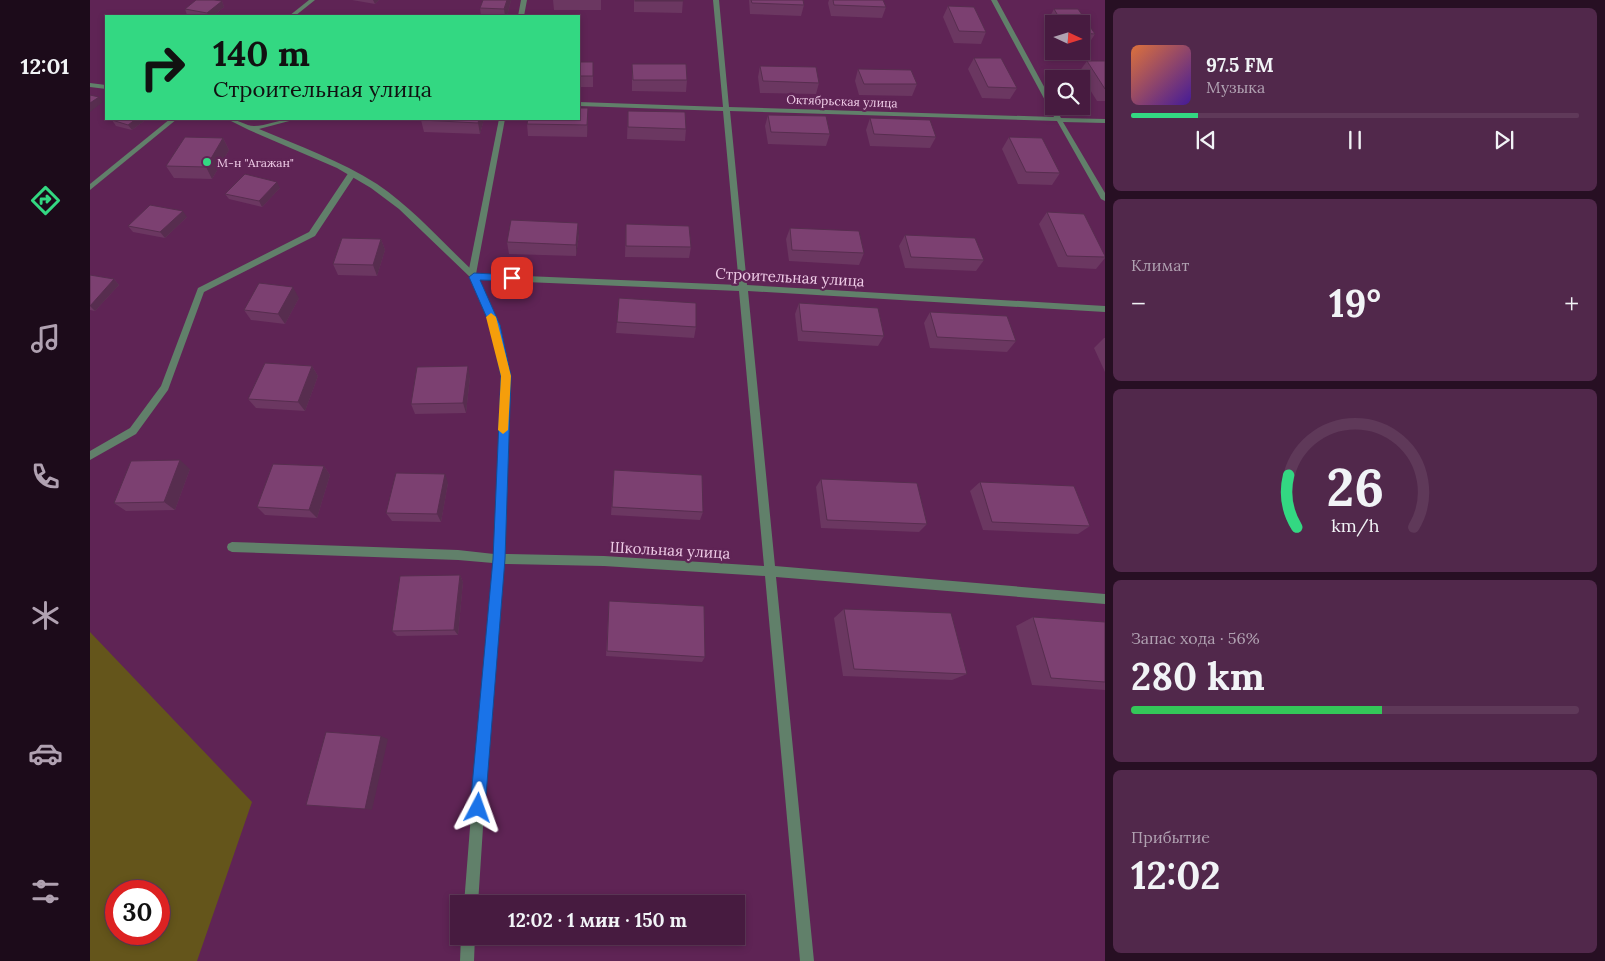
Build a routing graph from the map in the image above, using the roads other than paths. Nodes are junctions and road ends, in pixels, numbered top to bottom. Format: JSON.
{"nodes":[{"id":1,"x":312,"y":0,"type":"edge"},
{"id":2,"x":524,"y":0,"type":"edge"},
{"id":3,"x":716,"y":0,"type":"edge"},
{"id":4,"x":994,"y":0,"type":"edge"},
{"id":5,"x":293,"y":15,"type":"edge"},
{"id":6,"x":521,"y":15,"type":"edge"},
{"id":7,"x":90,"y":85,"type":"edge"},
{"id":8,"x":105,"y":87,"type":"edge"},
{"id":9,"x":580,"y":104,"type":"edge"},
{"id":10,"x":726,"y":108,"type":"junction"},
{"id":11,"x":173,"y":120,"type":"edge"},
{"id":12,"x":232,"y":120,"type":"edge"},
{"id":13,"x":286,"y":120,"type":"edge"},
{"id":14,"x":502,"y":120,"type":"edge"},
{"id":15,"x":1059,"y":120,"type":"junction"},
{"id":16,"x":1105,"y":121,"type":"edge"},
{"id":17,"x":251,"y":129,"type":"junction"},
{"id":18,"x":352,"y":174,"type":"junction"},
{"id":19,"x":90,"y":188,"type":"edge"},
{"id":20,"x":1105,"y":199,"type":"edge"},
{"id":21,"x":473,"y":275,"type":"junction"},
{"id":22,"x":742,"y":288,"type":"junction"},
{"id":23,"x":1105,"y":309,"type":"edge"},
{"id":24,"x":90,"y":456,"type":"edge"},
{"id":25,"x":232,"y":547,"type":"dead end"},
{"id":26,"x":499,"y":559,"type":"junction"},
{"id":27,"x":770,"y":571,"type":"junction"},
{"id":28,"x":1105,"y":598,"type":"edge"},
{"id":29,"x":472,"y":895,"type":"edge"},
{"id":30,"x":467,"y":945,"type":"edge"},
{"id":31,"x":466,"y":961,"type":"edge"},
{"id":32,"x":807,"y":961,"type":"edge"}],
"edges":[{"from":1,"to":5,"type":"street"},
{"from":2,"to":6,"type":"street"},
{"from":3,"to":10,"type":"street"},
{"from":4,"to":15,"type":"street"},
{"from":7,"to":8,"type":"street"},
{"from":9,"to":10,"type":"street","name":"Октябрьская улица"},
{"from":10,"to":15,"type":"street","name":"Октябрьская улица"},
{"from":10,"to":22,"type":"street"},
{"from":11,"to":19,"type":"street"},
{"from":12,"to":17,"type":"street"},
{"from":13,"to":17,"type":"street"},
{"from":14,"to":21,"type":"street"},
{"from":15,"to":16,"type":"street","name":"Октябрьская улица"},
{"from":15,"to":20,"type":"street"},
{"from":17,"to":18,"type":"street"},
{"from":18,"to":21,"type":"street"},
{"from":18,"to":24,"type":"street"},
{"from":21,"to":22,"type":"street","name":"Строительная улица"},
{"from":21,"to":26,"type":"street"},
{"from":22,"to":23,"type":"street","name":"Строительная улица"},
{"from":22,"to":27,"type":"street"},
{"from":25,"to":26,"type":"street","name":"Школьная улица"},
{"from":26,"to":27,"type":"street","name":"Школьная улица"},
{"from":26,"to":29,"type":"street"},
{"from":27,"to":28,"type":"street","name":"Школьная улица"},
{"from":27,"to":32,"type":"street"},
{"from":30,"to":31,"type":"street"}]}
